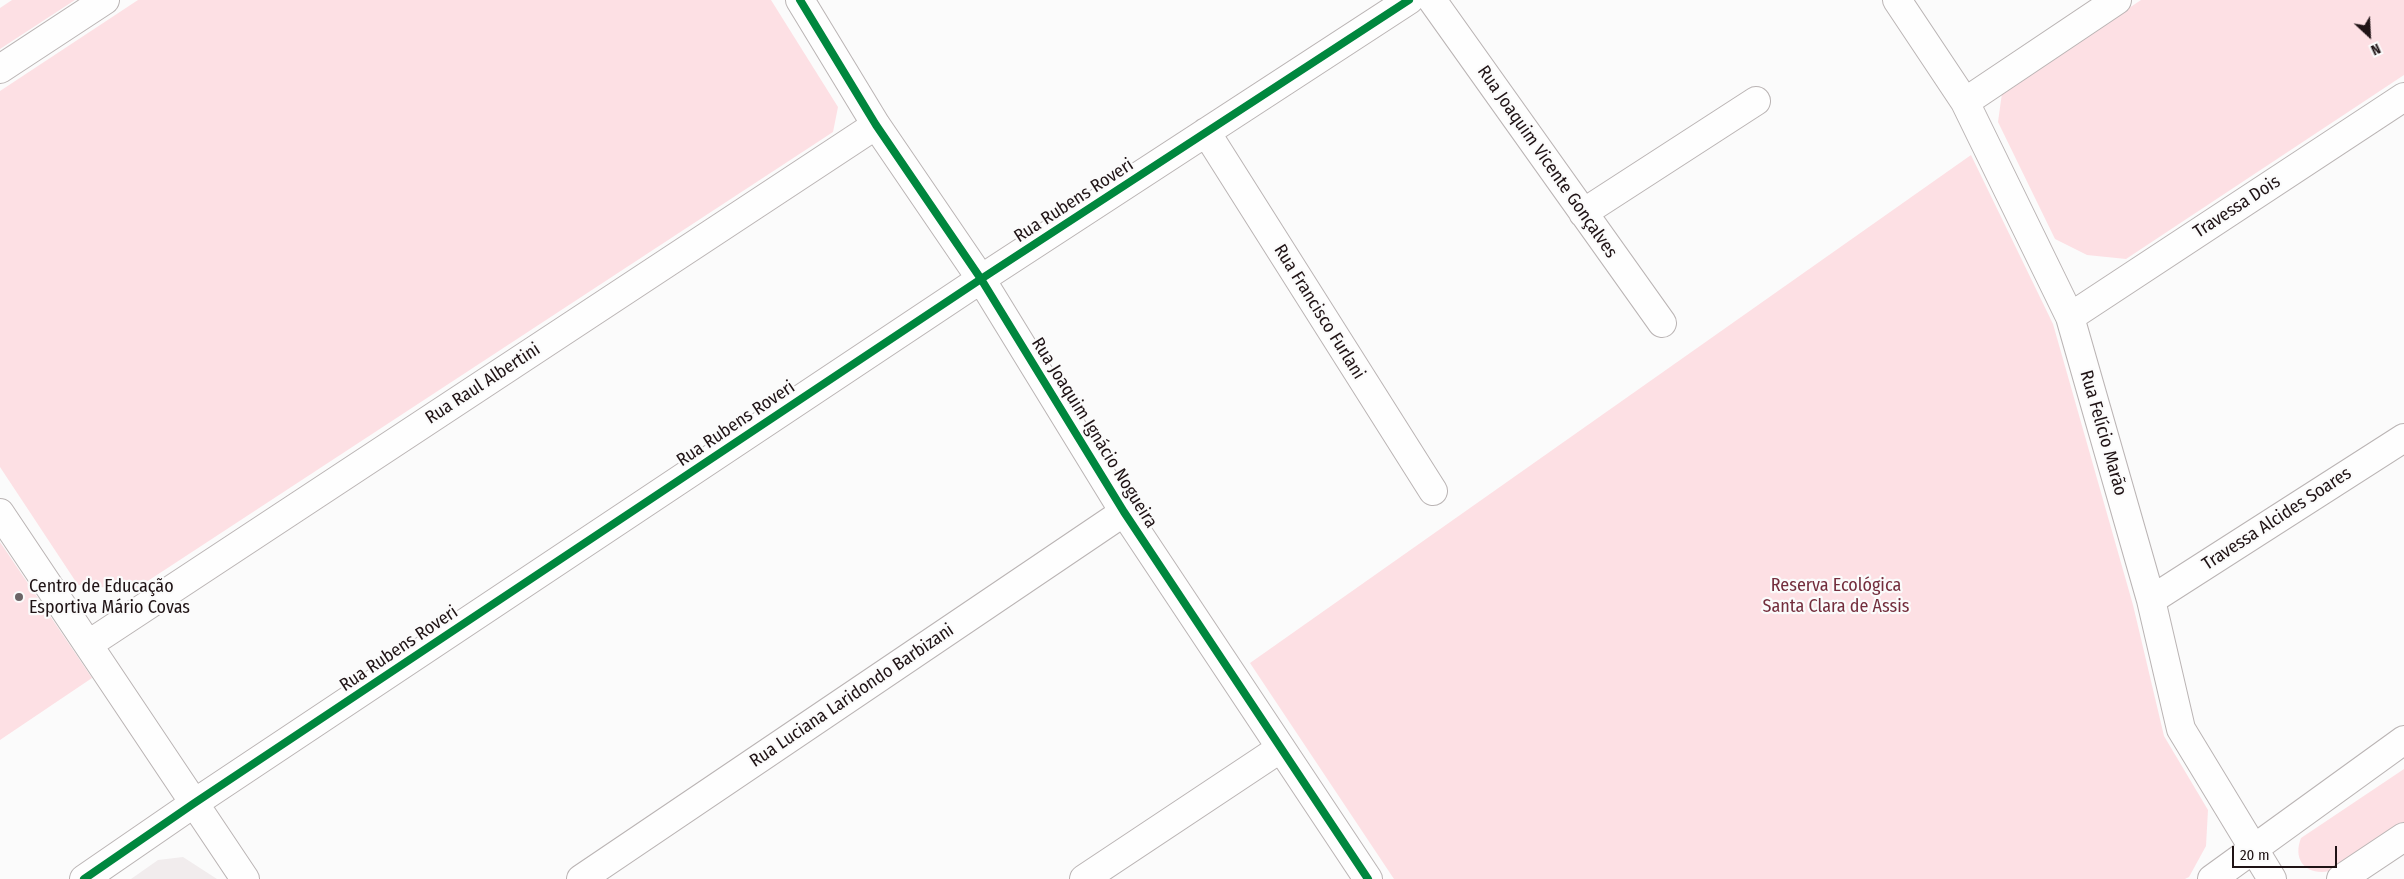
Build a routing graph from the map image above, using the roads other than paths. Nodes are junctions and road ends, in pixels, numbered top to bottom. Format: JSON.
{"nodes":[{"id":1,"x":105,"y":0,"type":"edge"},
{"id":2,"x":1409,"y":0,"type":"edge"},
{"id":3,"x":1432,"y":0,"type":"edge"},
{"id":4,"x":1897,"y":0,"type":"edge"},
{"id":5,"x":2117,"y":0,"type":"edge"},
{"id":6,"x":812,"y":4,"type":"edge"},
{"id":7,"x":0,"y":69,"type":"edge"},
{"id":8,"x":2404,"y":97,"type":"edge"},
{"id":9,"x":1756,"y":101,"type":"dead end"},
{"id":10,"x":1965,"y":102,"type":"junction"},
{"id":11,"x":876,"y":125,"type":"junction"},
{"id":12,"x":1206,"y":132,"type":"junction"},
{"id":13,"x":1583,"y":213,"type":"junction"},
{"id":14,"x":981,"y":279,"type":"junction"},
{"id":15,"x":2070,"y":317,"type":"junction"},
{"id":16,"x":1662,"y":323,"type":"dead end"},
{"id":17,"x":2404,"y":438,"type":"edge"},
{"id":18,"x":1433,"y":492,"type":"dead end"},
{"id":19,"x":1124,"y":512,"type":"junction"},
{"id":20,"x":0,"y":513,"type":"edge"},
{"id":21,"x":2151,"y":600,"type":"junction"},
{"id":22,"x":89,"y":644,"type":"junction"},
{"id":23,"x":2404,"y":740,"type":"edge"},
{"id":24,"x":1281,"y":748,"type":"junction"},
{"id":25,"x":193,"y":804,"type":"junction"},
{"id":26,"x":2404,"y":837,"type":"edge"},
{"id":27,"x":2253,"y":850,"type":"junction"},
{"id":28,"x":84,"y":879,"type":"edge"},
{"id":29,"x":245,"y":879,"type":"edge"},
{"id":30,"x":581,"y":879,"type":"edge"},
{"id":31,"x":1084,"y":879,"type":"edge"},
{"id":32,"x":1368,"y":879,"type":"edge"},
{"id":33,"x":2212,"y":879,"type":"edge"},
{"id":34,"x":2272,"y":879,"type":"edge"},
{"id":35,"x":2341,"y":879,"type":"edge"}],
"edges":[{"from":1,"to":7,"type":"street"},
{"from":2,"to":12,"type":"street","name":"Rua Rubens Roveri"},
{"from":3,"to":13,"type":"street","name":"Rua Joaquim Vicente Gonçalves"},
{"from":4,"to":10,"type":"street","name":"Rua Felício Marão"},
{"from":5,"to":10,"type":"street"},
{"from":6,"to":11,"type":"street","name":"Rua Joaquim Ignácio Nogueira"},
{"from":8,"to":15,"type":"street","name":"Travessa Dois"},
{"from":9,"to":13,"type":"street"},
{"from":10,"to":15,"type":"street","name":"Rua Felício Marão"},
{"from":11,"to":14,"type":"street","name":"Rua Joaquim Ignácio Nogueira"},
{"from":11,"to":22,"type":"street","name":"Rua Raul Albertini"},
{"from":12,"to":14,"type":"street","name":"Rua Rubens Roveri"},
{"from":12,"to":18,"type":"street","name":"Rua Francisco Furlani"},
{"from":13,"to":16,"type":"street","name":"Rua Joaquim Vicente Gonçalves"},
{"from":14,"to":19,"type":"street","name":"Rua Joaquim Ignácio Nogueira"},
{"from":14,"to":25,"type":"street","name":"Rua Rubens Roveri"},
{"from":15,"to":21,"type":"street","name":"Rua Felício Marão"},
{"from":17,"to":21,"type":"street","name":"Travessa Alcides Soares"},
{"from":19,"to":24,"type":"street","name":"Rua Joaquim Ignácio Nogueira"},
{"from":19,"to":30,"type":"street","name":"Rua Luciana Laridondo Barbizani"},
{"from":20,"to":22,"type":"street"},
{"from":21,"to":27,"type":"street","name":"Rua Felício Marão"},
{"from":22,"to":25,"type":"street"},
{"from":23,"to":27,"type":"street"},
{"from":24,"to":31,"type":"street"},
{"from":24,"to":32,"type":"street","name":"Rua Joaquim Ignácio Nogueira"},
{"from":25,"to":28,"type":"street","name":"Rua Rubens Roveri"},
{"from":25,"to":29,"type":"street"},
{"from":26,"to":35,"type":"street"},
{"from":27,"to":33,"type":"street"},
{"from":27,"to":34,"type":"street","name":"Rua Felício Marão"}]}
